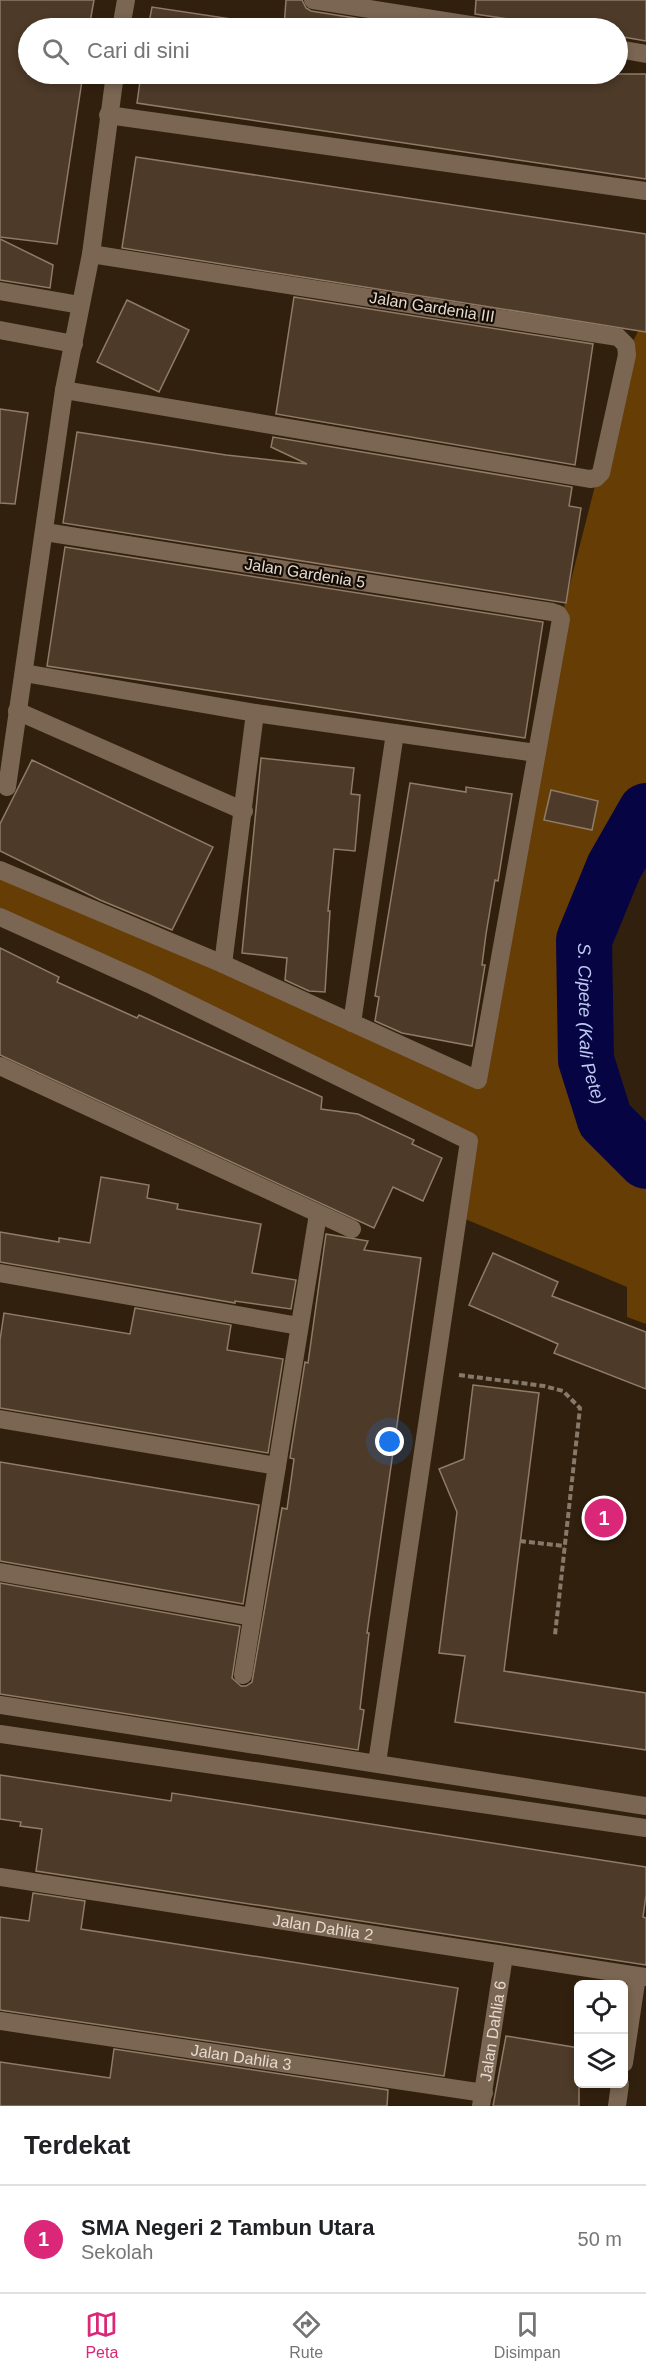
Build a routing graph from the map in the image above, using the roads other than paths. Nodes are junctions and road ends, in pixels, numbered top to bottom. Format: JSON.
{"nodes":[{"id":1,"x":126,"y":0,"type":"edge"},
{"id":2,"x":313,"y":0,"type":"edge"},
{"id":3,"x":123,"y":18,"type":"edge"},
{"id":4,"x":426,"y":18,"type":"edge"},
{"id":5,"x":628,"y":51,"type":"edge"},
{"id":6,"x":646,"y":54,"type":"edge"},
{"id":7,"x":113,"y":84,"type":"edge"},
{"id":8,"x":108,"y":115,"type":"junction"},
{"id":9,"x":646,"y":191,"type":"edge"},
{"id":10,"x":92,"y":254,"type":"junction"},
{"id":11,"x":0,"y":291,"type":"edge"},
{"id":12,"x":80,"y":305,"type":"junction"},
{"id":13,"x":0,"y":330,"type":"edge"},
{"id":14,"x":74,"y":344,"type":"junction"},
{"id":15,"x":64,"y":390,"type":"junction"},
{"id":16,"x":45,"y":532,"type":"junction"},
{"id":17,"x":24,"y":673,"type":"junction"},
{"id":18,"x":17,"y":711,"type":"junction"},
{"id":19,"x":255,"y":713,"type":"junction"},
{"id":20,"x":395,"y":733,"type":"junction"},
{"id":21,"x":536,"y":753,"type":"junction"},
{"id":22,"x":7,"y":787,"type":"dead end"},
{"id":23,"x":244,"y":811,"type":"junction"},
{"id":24,"x":0,"y":870,"type":"edge"},
{"id":25,"x":0,"y":917,"type":"edge"},
{"id":26,"x":224,"y":964,"type":"junction"},
{"id":27,"x":352,"y":1023,"type":"junction"},
{"id":28,"x":0,"y":1066,"type":"edge"},
{"id":29,"x":318,"y":1214,"type":"junction"},
{"id":30,"x":352,"y":1229,"type":"dead end"},
{"id":31,"x":0,"y":1273,"type":"edge"},
{"id":32,"x":299,"y":1326,"type":"junction"},
{"id":33,"x":0,"y":1419,"type":"edge"},
{"id":34,"x":277,"y":1466,"type":"junction"},
{"id":35,"x":0,"y":1572,"type":"edge"},
{"id":36,"x":252,"y":1617,"type":"junction"},
{"id":37,"x":243,"y":1675,"type":"dead end"},
{"id":38,"x":0,"y":1705,"type":"edge"},
{"id":39,"x":0,"y":1734,"type":"edge"},
{"id":40,"x":377,"y":1763,"type":"junction"},
{"id":41,"x":646,"y":1806,"type":"edge"},
{"id":42,"x":646,"y":1828,"type":"edge"},
{"id":43,"x":0,"y":1877,"type":"edge"},
{"id":44,"x":504,"y":1956,"type":"junction"},
{"id":45,"x":642,"y":1977,"type":"edge"},
{"id":46,"x":0,"y":2021,"type":"edge"},
{"id":47,"x":628,"y":2045,"type":"edge"},
{"id":48,"x":619,"y":2088,"type":"edge"},
{"id":49,"x":483,"y":2100,"type":"edge"},
{"id":50,"x":617,"y":2106,"type":"edge"}],
"edges":[{"from":1,"to":3,"type":"street"},
{"from":2,"to":4,"type":"street"},
{"from":5,"to":6,"type":"street"},
{"from":7,"to":8,"type":"street"},
{"from":8,"to":9,"type":"street"},
{"from":8,"to":10,"type":"street"},
{"from":10,"to":12,"type":"street"},
{"from":10,"to":15,"type":"street","name":"Jalan Gardenia III"},
{"from":11,"to":12,"type":"street"},
{"from":12,"to":14,"type":"street"},
{"from":13,"to":14,"type":"street"},
{"from":14,"to":15,"type":"street"},
{"from":15,"to":16,"type":"street"},
{"from":16,"to":17,"type":"street"},
{"from":16,"to":21,"type":"street","name":"Jalan Gardenia 5"},
{"from":17,"to":18,"type":"street"},
{"from":17,"to":19,"type":"street"},
{"from":18,"to":22,"type":"street"},
{"from":18,"to":23,"type":"street"},
{"from":19,"to":20,"type":"street"},
{"from":19,"to":23,"type":"street"},
{"from":20,"to":21,"type":"street"},
{"from":20,"to":27,"type":"street"},
{"from":21,"to":27,"type":"street"},
{"from":23,"to":26,"type":"street"},
{"from":24,"to":26,"type":"street"},
{"from":25,"to":40,"type":"street"},
{"from":26,"to":27,"type":"street"},
{"from":28,"to":29,"type":"street"},
{"from":29,"to":30,"type":"street"},
{"from":29,"to":32,"type":"street"},
{"from":31,"to":32,"type":"street"},
{"from":32,"to":34,"type":"street"},
{"from":33,"to":34,"type":"street"},
{"from":34,"to":36,"type":"street"},
{"from":35,"to":36,"type":"street"},
{"from":36,"to":37,"type":"street"},
{"from":38,"to":40,"type":"street"},
{"from":39,"to":42,"type":"street"},
{"from":40,"to":41,"type":"street"},
{"from":43,"to":44,"type":"street","name":"Jalan Dahlia 2"},
{"from":44,"to":45,"type":"street","name":"Jalan Dahlia 2"},
{"from":44,"to":49,"type":"street","name":"Jalan Dahlia 6"},
{"from":45,"to":47,"type":"street"},
{"from":46,"to":49,"type":"street","name":"Jalan Dahlia 3"},
{"from":48,"to":50,"type":"street"}]}
